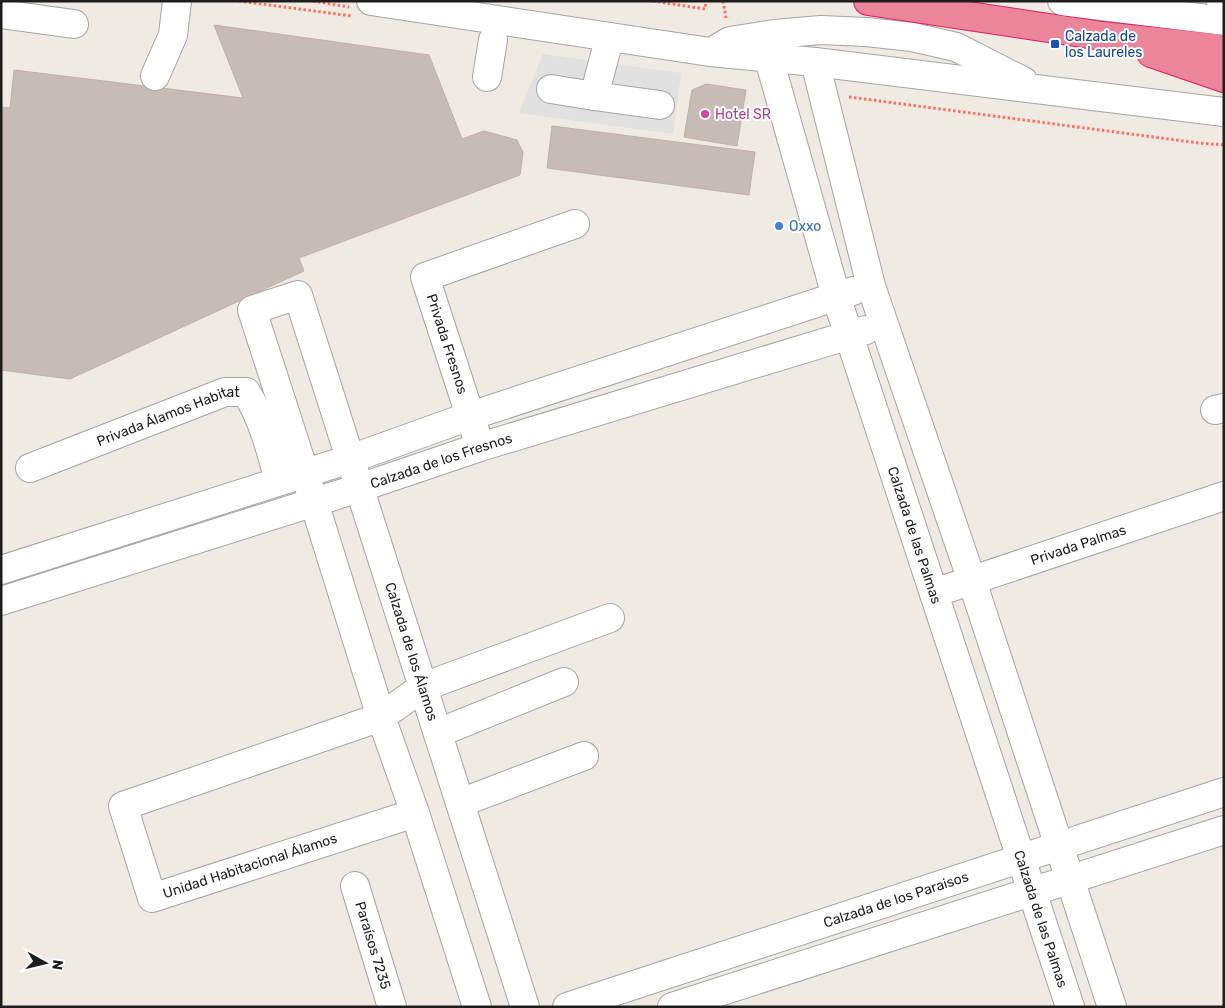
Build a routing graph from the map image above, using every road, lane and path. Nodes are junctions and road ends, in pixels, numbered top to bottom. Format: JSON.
{"nodes":[{"id":1,"x":177,"y":1,"type":"edge"},
{"id":2,"x":371,"y":1,"type":"edge"},
{"id":3,"x":653,"y":1,"type":"edge"},
{"id":4,"x":706,"y":1,"type":"edge"},
{"id":5,"x":868,"y":1,"type":"edge"},
{"id":6,"x":1062,"y":1,"type":"edge"},
{"id":7,"x":1,"y":14,"type":"edge"},
{"id":8,"x":1224,"y":21,"type":"edge"},
{"id":9,"x":74,"y":24,"type":"dead end"},
{"id":10,"x":1102,"y":36,"type":"junction"},
{"id":11,"x":609,"y":37,"type":"junction"},
{"id":12,"x":493,"y":40,"type":"dead end"},
{"id":13,"x":1224,"y":50,"type":"edge"},
{"id":14,"x":710,"y":52,"type":"junction"},
{"id":15,"x":769,"y":59,"type":"junction"},
{"id":16,"x":815,"y":62,"type":"junction"},
{"id":17,"x":155,"y":76,"type":"dead end"},
{"id":18,"x":487,"y":77,"type":"dead end"},
{"id":19,"x":1224,"y":78,"type":"edge"},
{"id":20,"x":551,"y":89,"type":"dead end"},
{"id":21,"x":1040,"y":90,"type":"junction"},
{"id":22,"x":823,"y":94,"type":"junction"},
{"id":23,"x":594,"y":96,"type":"junction"},
{"id":24,"x":660,"y":105,"type":"dead end"},
{"id":25,"x":1224,"y":112,"type":"edge"},
{"id":26,"x":1224,"y":145,"type":"edge"},
{"id":27,"x":575,"y":224,"type":"dead end"},
{"id":28,"x":871,"y":286,"type":"junction"},
{"id":29,"x":836,"y":296,"type":"junction"},
{"id":30,"x":884,"y":324,"type":"junction"},
{"id":31,"x":848,"y":335,"type":"junction"},
{"id":32,"x":470,"y":416,"type":"junction"},
{"id":33,"x":480,"y":447,"type":"junction"},
{"id":34,"x":350,"y":459,"type":"junction"},
{"id":35,"x":30,"y":468,"type":"dead end"},
{"id":36,"x":292,"y":477,"type":"junction"},
{"id":37,"x":359,"y":488,"type":"junction"},
{"id":38,"x":1224,"y":496,"type":"edge"},
{"id":39,"x":314,"y":502,"type":"junction"},
{"id":40,"x":1,"y":570,"type":"edge"},
{"id":41,"x":972,"y":581,"type":"junction"},
{"id":42,"x":934,"y":593,"type":"junction"},
{"id":43,"x":1,"y":601,"type":"edge"},
{"id":44,"x":610,"y":618,"type":"dead end"},
{"id":45,"x":564,"y":682,"type":"dead end"},
{"id":46,"x":423,"y":687,"type":"junction"},
{"id":47,"x":381,"y":717,"type":"junction"},
{"id":48,"x":438,"y":733,"type":"junction"},
{"id":49,"x":584,"y":756,"type":"dead end"},
{"id":50,"x":1224,"y":792,"type":"edge"},
{"id":51,"x":460,"y":803,"type":"junction"},
{"id":52,"x":415,"y":812,"type":"junction"},
{"id":53,"x":1223,"y":834,"type":"edge"},
{"id":54,"x":1059,"y":846,"type":"junction"},
{"id":55,"x":1021,"y":859,"type":"junction"},
{"id":56,"x":1070,"y":880,"type":"junction"},
{"id":57,"x":355,"y":886,"type":"dead end"},
{"id":58,"x":1032,"y":892,"type":"junction"},
{"id":59,"x":392,"y":1007,"type":"edge"},
{"id":60,"x":478,"y":1007,"type":"edge"},
{"id":61,"x":525,"y":1007,"type":"edge"},
{"id":62,"x":567,"y":1007,"type":"edge"},
{"id":63,"x":672,"y":1007,"type":"edge"},
{"id":64,"x":1070,"y":1007,"type":"edge"},
{"id":65,"x":1112,"y":1007,"type":"edge"}],
"edges":[{"from":1,"to":17,"type":"street"},
{"from":2,"to":11,"type":"street"},
{"from":3,"to":4,"type":"path"},
{"from":5,"to":10,"type":"highway"},
{"from":6,"to":8,"type":"street"},
{"from":7,"to":9,"type":"street"},
{"from":10,"to":13,"type":"highway"},
{"from":10,"to":19,"type":"highway"},
{"from":11,"to":14,"type":"street"},
{"from":11,"to":23,"type":"street"},
{"from":12,"to":18,"type":"street"},
{"from":14,"to":15,"type":"street"},
{"from":14,"to":21,"type":"street"},
{"from":15,"to":16,"type":"street"},
{"from":15,"to":29,"type":"street","name":"Calzada de las Palmas"},
{"from":16,"to":21,"type":"street"},
{"from":16,"to":22,"type":"street"},
{"from":20,"to":23,"type":"street"},
{"from":21,"to":25,"type":"street"},
{"from":22,"to":26,"type":"path"},
{"from":22,"to":28,"type":"street"},
{"from":23,"to":24,"type":"street"},
{"from":27,"to":32,"type":"street","name":"Privada Fresnos"},
{"from":28,"to":29,"type":"street"},
{"from":28,"to":30,"type":"street"},
{"from":29,"to":31,"type":"street","name":"Calzada de las Palmas"},
{"from":29,"to":32,"type":"street"},
{"from":30,"to":31,"type":"street","name":"Calzada de los Fresnos"},
{"from":30,"to":41,"type":"street"},
{"from":31,"to":33,"type":"street","name":"Calzada de los Fresnos"},
{"from":31,"to":42,"type":"street","name":"Calzada de las Palmas"},
{"from":32,"to":33,"type":"street","name":"Privada Fresnos"},
{"from":32,"to":34,"type":"street"},
{"from":33,"to":37,"type":"street","name":"Calzada de los Fresnos"},
{"from":34,"to":36,"type":"street"},
{"from":34,"to":36,"type":"street","name":"Calzada de los Álamos"},
{"from":34,"to":37,"type":"street","name":"Calzada de los Álamos"},
{"from":35,"to":36,"type":"street","name":"Privada Álamos Habitat"},
{"from":36,"to":39,"type":"street"},
{"from":36,"to":40,"type":"street"},
{"from":37,"to":39,"type":"street","name":"Calzada de los Fresnos"},
{"from":37,"to":46,"type":"street","name":"Calzada de los Álamos"},
{"from":38,"to":41,"type":"street","name":"Privada Palmas"},
{"from":39,"to":43,"type":"street","name":"Calzada de los Fresnos"},
{"from":39,"to":47,"type":"street"},
{"from":41,"to":42,"type":"street","name":"Privada Palmas"},
{"from":41,"to":54,"type":"street"},
{"from":42,"to":55,"type":"street","name":"Calzada de las Palmas"},
{"from":44,"to":46,"type":"street"},
{"from":45,"to":48,"type":"street"},
{"from":46,"to":47,"type":"street"},
{"from":46,"to":48,"type":"street","name":"Calzada de los Álamos"},
{"from":47,"to":52,"type":"street"},
{"from":47,"to":52,"type":"street","name":"Unidad Habitacional Álamos"},
{"from":48,"to":51,"type":"street","name":"Calzada de los Álamos"},
{"from":49,"to":51,"type":"street"},
{"from":50,"to":54,"type":"street","name":"Calzada de los Paraisos"},
{"from":51,"to":61,"type":"street","name":"Calzada de los Álamos"},
{"from":52,"to":60,"type":"street"},
{"from":53,"to":56,"type":"street"},
{"from":54,"to":55,"type":"street","name":"Calzada de los Paraisos"},
{"from":54,"to":56,"type":"street"},
{"from":55,"to":58,"type":"street","name":"Calzada de las Palmas"},
{"from":55,"to":62,"type":"street","name":"Calzada de los Paraisos"},
{"from":56,"to":58,"type":"street"},
{"from":56,"to":65,"type":"street"},
{"from":57,"to":59,"type":"street","name":"Paraísos 7235"},
{"from":58,"to":63,"type":"street"},
{"from":58,"to":64,"type":"street","name":"Calzada de las Palmas"}]}
